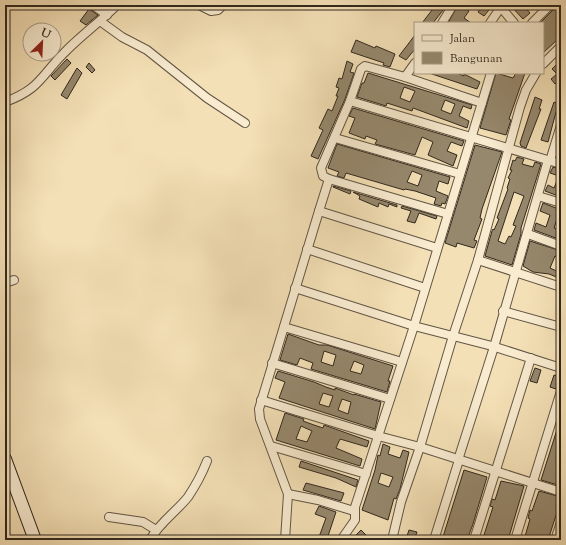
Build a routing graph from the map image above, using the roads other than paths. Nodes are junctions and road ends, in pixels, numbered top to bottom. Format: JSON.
{"nodes":[{"id":1,"x":93,"y":5,"type":"edge"},
{"id":2,"x":117,"y":5,"type":"edge"},
{"id":3,"x":199,"y":5,"type":"edge"},
{"id":4,"x":223,"y":5,"type":"edge"},
{"id":5,"x":454,"y":5,"type":"edge"},
{"id":6,"x":550,"y":5,"type":"edge"},
{"id":7,"x":500,"y":6,"type":"edge"},
{"id":8,"x":107,"y":14,"type":"junction"},
{"id":9,"x":100,"y":21,"type":"junction"},
{"id":10,"x":443,"y":22,"type":"edge"},
{"id":11,"x":491,"y":22,"type":"edge"},
{"id":12,"x":513,"y":22,"type":"edge"},
{"id":13,"x":533,"y":22,"type":"edge"},
{"id":14,"x":561,"y":46,"type":"edge"},
{"id":15,"x":544,"y":63,"type":"edge"},
{"id":16,"x":414,"y":64,"type":"edge"},
{"id":17,"x":490,"y":74,"type":"edge"},
{"id":18,"x":535,"y":74,"type":"edge"},
{"id":19,"x":405,"y":77,"type":"junction"},
{"id":20,"x":350,"y":101,"type":"junction"},
{"id":21,"x":5,"y":102,"type":"edge"},
{"id":22,"x":482,"y":103,"type":"junction"},
{"id":23,"x":245,"y":123,"type":"dead end"},
{"id":24,"x":561,"y":125,"type":"edge"},
{"id":25,"x":334,"y":138,"type":"junction"},
{"id":26,"x":472,"y":138,"type":"junction"},
{"id":27,"x":509,"y":149,"type":"junction"},
{"id":28,"x":549,"y":160,"type":"junction"},
{"id":29,"x":561,"y":164,"type":"edge"},
{"id":30,"x":460,"y":174,"type":"junction"},
{"id":31,"x":329,"y":179,"type":"junction"},
{"id":32,"x":538,"y":196,"type":"junction"},
{"id":33,"x":561,"y":203,"type":"edge"},
{"id":34,"x":319,"y":211,"type":"junction"},
{"id":35,"x":448,"y":214,"type":"junction"},
{"id":36,"x":528,"y":234,"type":"junction"},
{"id":37,"x":561,"y":246,"type":"edge"},
{"id":38,"x":437,"y":248,"type":"junction"},
{"id":39,"x":307,"y":249,"type":"junction"},
{"id":40,"x":478,"y":260,"type":"junction"},
{"id":41,"x":516,"y":273,"type":"junction"},
{"id":42,"x":14,"y":280,"type":"dead end"},
{"id":43,"x":5,"y":283,"type":"edge"},
{"id":44,"x":561,"y":287,"type":"edge"},
{"id":45,"x":295,"y":288,"type":"junction"},
{"id":46,"x":425,"y":288,"type":"junction"},
{"id":47,"x":504,"y":311,"type":"junction"},
{"id":48,"x":414,"y":326,"type":"junction"},
{"id":49,"x":284,"y":327,"type":"junction"},
{"id":50,"x":561,"y":327,"type":"edge"},
{"id":51,"x":453,"y":336,"type":"junction"},
{"id":52,"x":494,"y":347,"type":"junction"},
{"id":53,"x":531,"y":358,"type":"junction"},
{"id":54,"x":402,"y":362,"type":"junction"},
{"id":55,"x":272,"y":363,"type":"junction"},
{"id":56,"x":561,"y":368,"type":"edge"},
{"id":57,"x":561,"y":391,"type":"edge"},
{"id":58,"x":390,"y":399,"type":"junction"},
{"id":59,"x":261,"y":400,"type":"junction"},
{"id":60,"x":378,"y":436,"type":"junction"},
{"id":61,"x":271,"y":446,"type":"junction"},
{"id":62,"x":420,"y":447,"type":"junction"},
{"id":63,"x":5,"y":459,"type":"edge"},
{"id":64,"x":458,"y":460,"type":"junction"},
{"id":65,"x":207,"y":461,"type":"dead end"},
{"id":66,"x":495,"y":472,"type":"junction"},
{"id":67,"x":366,"y":474,"type":"junction"},
{"id":68,"x":533,"y":483,"type":"junction"},
{"id":69,"x":561,"y":492,"type":"edge"},
{"id":70,"x":288,"y":494,"type":"junction"},
{"id":71,"x":354,"y":511,"type":"junction"},
{"id":72,"x":109,"y":517,"type":"dead end"},
{"id":73,"x":560,"y":527,"type":"edge"},
{"id":74,"x":156,"y":530,"type":"junction"},
{"id":75,"x":35,"y":540,"type":"edge"},
{"id":76,"x":150,"y":540,"type":"edge"},
{"id":77,"x":285,"y":540,"type":"edge"},
{"id":78,"x":341,"y":540,"type":"edge"},
{"id":79,"x":392,"y":540,"type":"edge"},
{"id":80,"x":434,"y":540,"type":"edge"},
{"id":81,"x":474,"y":540,"type":"edge"},
{"id":82,"x":515,"y":540,"type":"edge"},
{"id":83,"x":556,"y":540,"type":"edge"}],
"edges":[{"from":1,"to":8,"type":"street"},
{"from":2,"to":8,"type":"street"},
{"from":3,"to":4,"type":"street"},
{"from":5,"to":10,"type":"street"},
{"from":6,"to":13,"type":"street"},
{"from":7,"to":11,"type":"street"},
{"from":7,"to":12,"type":"street"},
{"from":8,"to":9,"type":"street"},
{"from":9,"to":21,"type":"street"},
{"from":9,"to":23,"type":"street"},
{"from":14,"to":15,"type":"street"},
{"from":16,"to":19,"type":"street"},
{"from":17,"to":22,"type":"street"},
{"from":18,"to":27,"type":"street"},
{"from":19,"to":20,"type":"street"},
{"from":19,"to":22,"type":"street"},
{"from":20,"to":25,"type":"street"},
{"from":20,"to":26,"type":"street"},
{"from":22,"to":26,"type":"street"},
{"from":24,"to":28,"type":"street"},
{"from":25,"to":30,"type":"street"},
{"from":25,"to":31,"type":"street"},
{"from":26,"to":27,"type":"street"},
{"from":26,"to":30,"type":"street"},
{"from":27,"to":28,"type":"street"},
{"from":27,"to":40,"type":"street"},
{"from":28,"to":29,"type":"street"},
{"from":28,"to":32,"type":"street"},
{"from":30,"to":35,"type":"street"},
{"from":31,"to":34,"type":"street"},
{"from":31,"to":35,"type":"street"},
{"from":32,"to":33,"type":"street"},
{"from":32,"to":36,"type":"street"},
{"from":34,"to":38,"type":"street"},
{"from":34,"to":39,"type":"street"},
{"from":35,"to":38,"type":"street"},
{"from":36,"to":37,"type":"street"},
{"from":36,"to":41,"type":"street"},
{"from":38,"to":46,"type":"street"},
{"from":39,"to":45,"type":"street"},
{"from":39,"to":46,"type":"street"},
{"from":40,"to":41,"type":"street"},
{"from":40,"to":51,"type":"street"},
{"from":41,"to":44,"type":"street"},
{"from":41,"to":47,"type":"street"},
{"from":42,"to":43,"type":"street"},
{"from":45,"to":48,"type":"street"},
{"from":45,"to":49,"type":"street"},
{"from":46,"to":48,"type":"street"},
{"from":47,"to":50,"type":"street"},
{"from":47,"to":52,"type":"street"},
{"from":48,"to":51,"type":"street"},
{"from":48,"to":54,"type":"street"},
{"from":49,"to":54,"type":"street"},
{"from":49,"to":55,"type":"street"},
{"from":51,"to":52,"type":"street"},
{"from":51,"to":62,"type":"street"},
{"from":52,"to":53,"type":"street"},
{"from":52,"to":64,"type":"street"},
{"from":53,"to":56,"type":"street"},
{"from":53,"to":66,"type":"street"},
{"from":54,"to":58,"type":"street"},
{"from":55,"to":58,"type":"street"},
{"from":55,"to":59,"type":"street"},
{"from":57,"to":68,"type":"street"},
{"from":58,"to":60,"type":"street"},
{"from":59,"to":60,"type":"street"},
{"from":59,"to":61,"type":"street"},
{"from":60,"to":62,"type":"street"},
{"from":60,"to":67,"type":"street"},
{"from":61,"to":67,"type":"street"},
{"from":61,"to":70,"type":"street"},
{"from":62,"to":64,"type":"street"},
{"from":62,"to":79,"type":"street"},
{"from":63,"to":75,"type":"street"},
{"from":64,"to":66,"type":"street"},
{"from":64,"to":80,"type":"street"},
{"from":65,"to":74,"type":"street"},
{"from":66,"to":68,"type":"street"},
{"from":66,"to":81,"type":"street"},
{"from":67,"to":71,"type":"street"},
{"from":68,"to":69,"type":"street"},
{"from":68,"to":82,"type":"street"},
{"from":70,"to":71,"type":"street"},
{"from":70,"to":77,"type":"street"},
{"from":71,"to":78,"type":"street"},
{"from":72,"to":74,"type":"street"},
{"from":73,"to":83,"type":"street"},
{"from":74,"to":76,"type":"street"}]}
